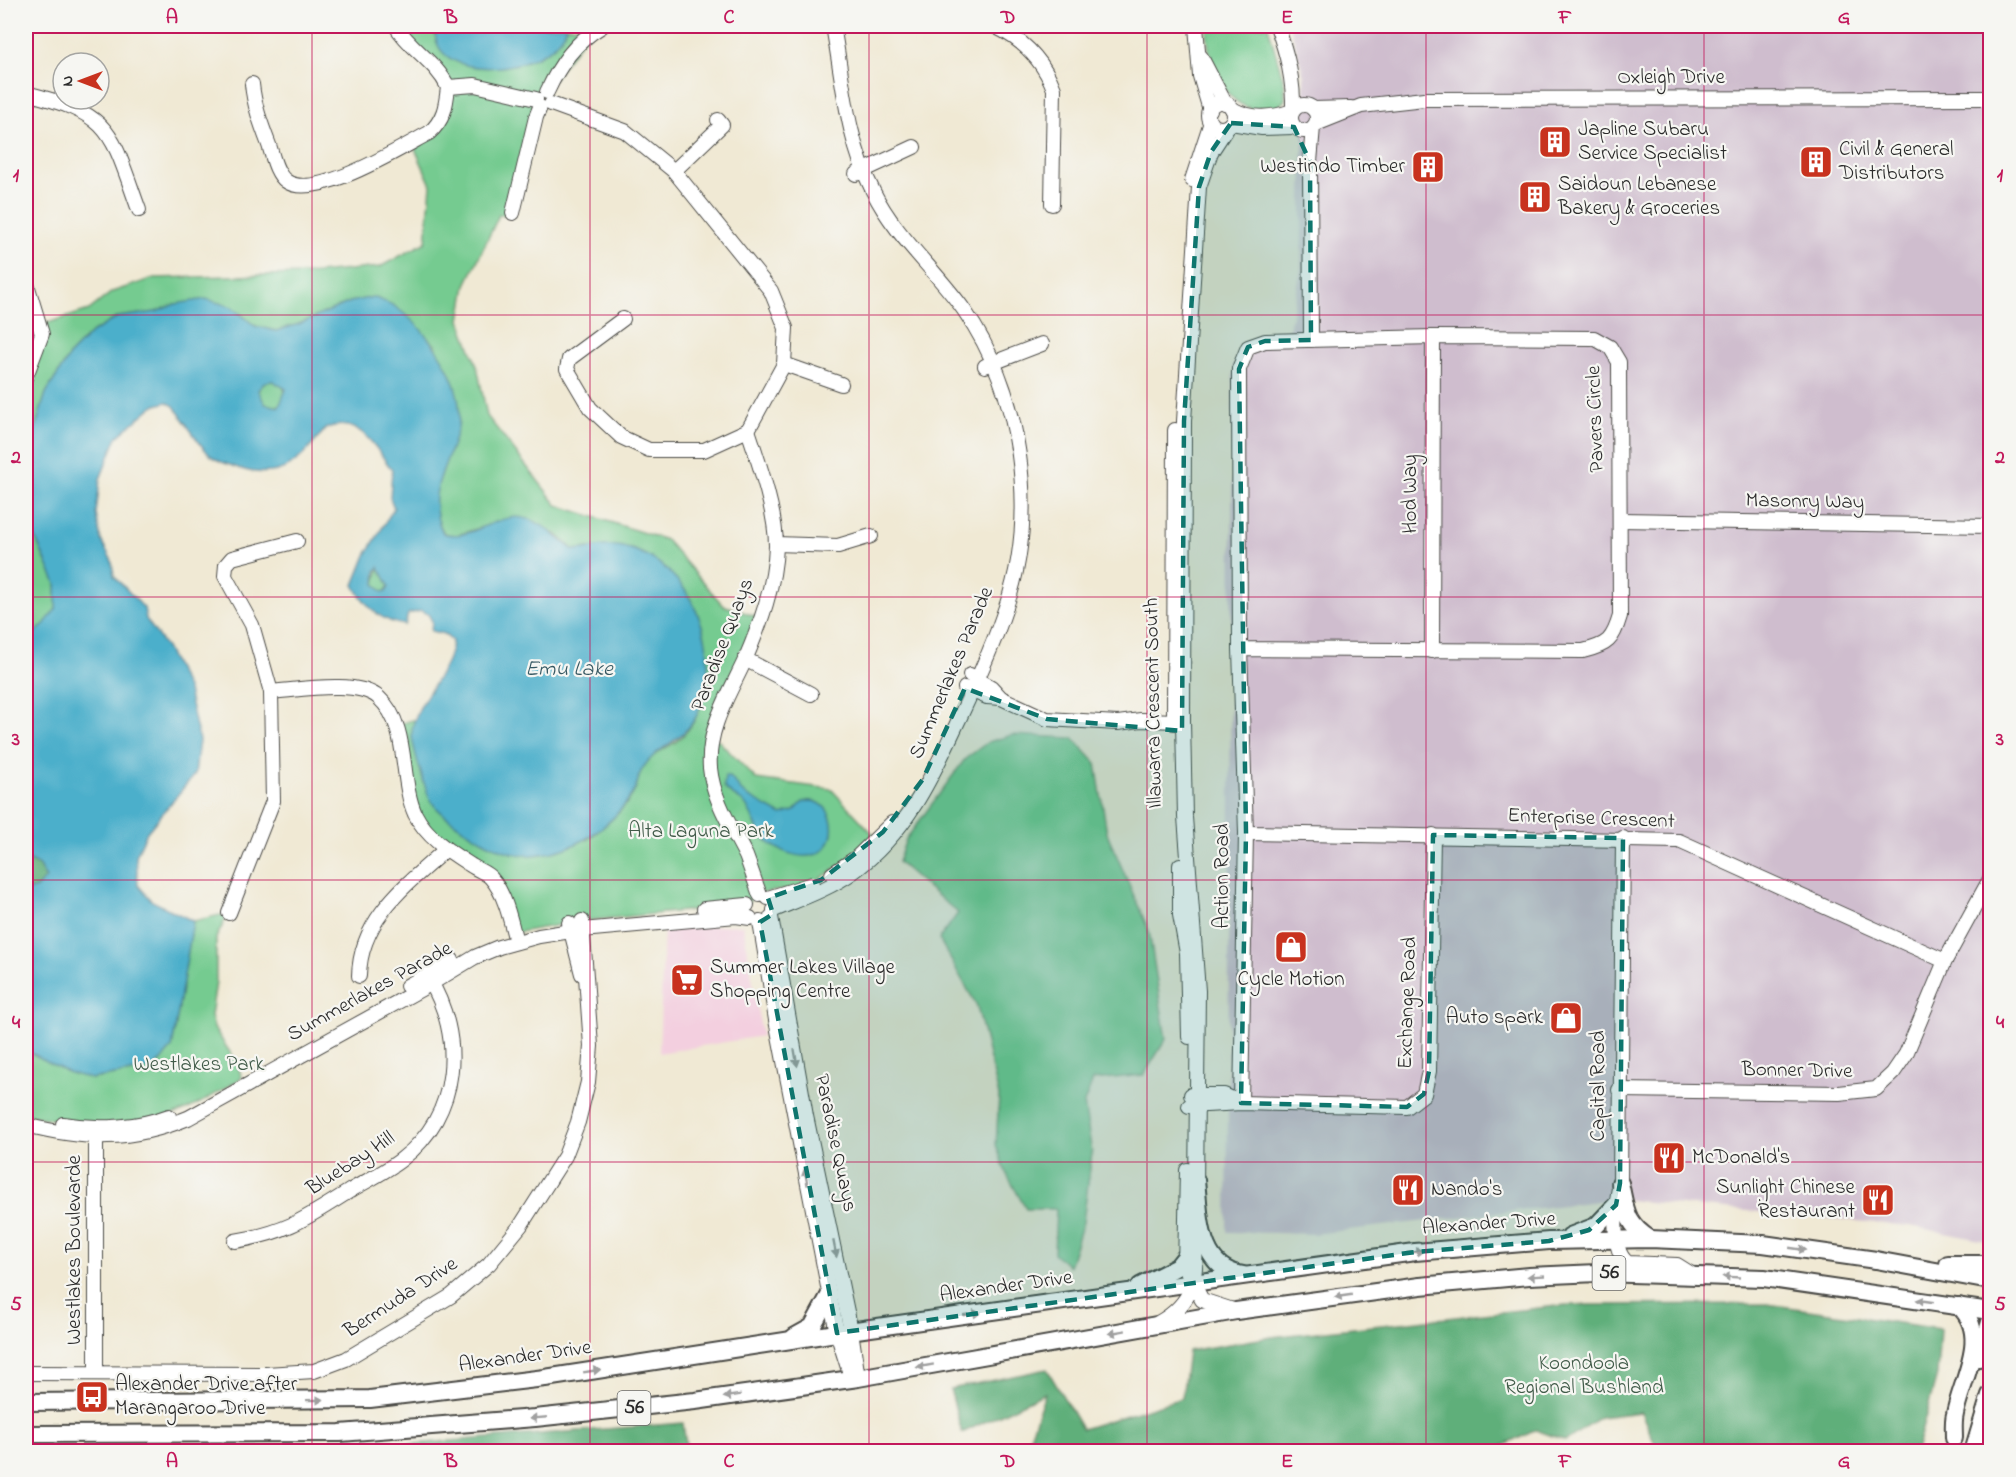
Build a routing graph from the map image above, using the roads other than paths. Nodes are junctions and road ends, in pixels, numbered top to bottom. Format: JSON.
{"nodes":[{"id":1,"x":396,"y":26,"type":"edge"},
{"id":2,"x":602,"y":26,"type":"edge"},
{"id":3,"x":824,"y":26,"type":"edge"},
{"id":4,"x":833,"y":26,"type":"edge"},
{"id":5,"x":994,"y":26,"type":"edge"},
{"id":6,"x":1196,"y":26,"type":"edge"},
{"id":7,"x":1277,"y":26,"type":"edge"},
{"id":8,"x":1020,"y":31,"type":"edge"},
{"id":9,"x":1199,"y":55,"type":"junction"},
{"id":10,"x":1288,"y":57,"type":"junction"},
{"id":11,"x":252,"y":84,"type":"dead end"},
{"id":12,"x":448,"y":87,"type":"junction"},
{"id":13,"x":26,"y":93,"type":"edge"},
{"id":14,"x":1990,"y":98,"type":"edge"},
{"id":15,"x":544,"y":101,"type":"junction"},
{"id":16,"x":1312,"y":107,"type":"junction"},
{"id":17,"x":1353,"y":108,"type":"junction"},
{"id":18,"x":1293,"y":111,"type":"junction"},
{"id":19,"x":1229,"y":115,"type":"junction"},
{"id":20,"x":1210,"y":116,"type":"junction"},
{"id":21,"x":718,"y":120,"type":"dead end"},
{"id":22,"x":1314,"y":125,"type":"junction"},
{"id":23,"x":1295,"y":128,"type":"junction"},
{"id":24,"x":914,"y":147,"type":"dead end"},
{"id":25,"x":1310,"y":162,"type":"junction"},
{"id":26,"x":674,"y":171,"type":"junction"},
{"id":27,"x":860,"y":172,"type":"junction"},
{"id":28,"x":1052,"y":204,"type":"dead end"},
{"id":29,"x":139,"y":210,"type":"dead end"},
{"id":30,"x":513,"y":213,"type":"dead end"},
{"id":31,"x":26,"y":281,"type":"edge"},
{"id":32,"x":623,"y":319,"type":"dead end"},
{"id":33,"x":1433,"y":337,"type":"junction"},
{"id":34,"x":1311,"y":340,"type":"junction"},
{"id":35,"x":1042,"y":344,"type":"dead end"},
{"id":36,"x":784,"y":364,"type":"junction"},
{"id":37,"x":989,"y":364,"type":"junction"},
{"id":38,"x":26,"y":376,"type":"edge"},
{"id":39,"x":841,"y":384,"type":"dead end"},
{"id":40,"x":748,"y":430,"type":"junction"},
{"id":41,"x":1620,"y":520,"type":"junction"},
{"id":42,"x":1990,"y":526,"type":"edge"},
{"id":43,"x":871,"y":536,"type":"dead end"},
{"id":44,"x":297,"y":541,"type":"dead end"},
{"id":45,"x":776,"y":544,"type":"junction"},
{"id":46,"x":1240,"y":649,"type":"junction"},
{"id":47,"x":1432,"y":651,"type":"junction"},
{"id":48,"x":746,"y":659,"type":"junction"},
{"id":49,"x":971,"y":683,"type":"junction"},
{"id":50,"x":271,"y":692,"type":"junction"},
{"id":51,"x":811,"y":694,"type":"dead end"},
{"id":52,"x":1178,"y":726,"type":"junction"},
{"id":53,"x":1246,"y":833,"type":"junction"},
{"id":54,"x":1433,"y":835,"type":"junction"},
{"id":55,"x":1623,"y":838,"type":"junction"},
{"id":56,"x":445,"y":850,"type":"junction"},
{"id":57,"x":1990,"y":879,"type":"edge"},
{"id":58,"x":760,"y":908,"type":"junction"},
{"id":59,"x":229,"y":913,"type":"dead end"},
{"id":60,"x":576,"y":926,"type":"junction"},
{"id":61,"x":515,"y":937,"type":"junction"},
{"id":62,"x":1945,"y":961,"type":"junction"},
{"id":63,"x":359,"y":976,"type":"dead end"},
{"id":64,"x":430,"y":979,"type":"junction"},
{"id":65,"x":782,"y":1019,"type":"junction"},
{"id":66,"x":1619,"y":1090,"type":"junction"},
{"id":67,"x":1193,"y":1101,"type":"junction"},
{"id":68,"x":1241,"y":1103,"type":"junction"},
{"id":69,"x":26,"y":1116,"type":"edge"},
{"id":70,"x":26,"y":1125,"type":"edge"},
{"id":71,"x":96,"y":1132,"type":"junction"},
{"id":72,"x":1196,"y":1180,"type":"junction"},
{"id":73,"x":1620,"y":1183,"type":"junction"},
{"id":74,"x":1616,"y":1205,"type":"junction"},
{"id":75,"x":1650,"y":1239,"type":"junction"},
{"id":76,"x":1618,"y":1240,"type":"junction"},
{"id":77,"x":235,"y":1241,"type":"dead end"},
{"id":78,"x":1549,"y":1241,"type":"junction"},
{"id":79,"x":1185,"y":1257,"type":"junction"},
{"id":80,"x":1876,"y":1260,"type":"junction"},
{"id":81,"x":1990,"y":1264,"type":"edge"},
{"id":82,"x":1693,"y":1275,"type":"junction"},
{"id":83,"x":1253,"y":1276,"type":"junction"},
{"id":84,"x":1990,"y":1281,"type":"edge"},
{"id":85,"x":1194,"y":1285,"type":"junction"},
{"id":86,"x":1114,"y":1295,"type":"junction"},
{"id":87,"x":829,"y":1296,"type":"junction"},
{"id":88,"x":1959,"y":1306,"type":"junction"},
{"id":89,"x":1236,"y":1311,"type":"junction"},
{"id":90,"x":1990,"y":1311,"type":"edge"},
{"id":91,"x":1990,"y":1322,"type":"edge"},
{"id":92,"x":1154,"y":1326,"type":"junction"},
{"id":93,"x":844,"y":1332,"type":"junction"},
{"id":94,"x":788,"y":1341,"type":"junction"},
{"id":95,"x":26,"y":1373,"type":"edge"},
{"id":96,"x":96,"y":1373,"type":"junction"},
{"id":97,"x":854,"y":1378,"type":"junction"},
{"id":98,"x":1990,"y":1395,"type":"edge"},
{"id":99,"x":26,"y":1402,"type":"edge"},
{"id":100,"x":26,"y":1434,"type":"edge"},
{"id":101,"x":1952,"y":1445,"type":"edge"},
{"id":102,"x":1973,"y":1452,"type":"edge"}],
"edges":[{"from":1,"to":12,"type":"street"},
{"from":2,"to":15,"type":"street"},
{"from":3,"to":27,"type":"street","name":"Summerlakes Parade"},
{"from":4,"to":27,"type":"street","name":"Summerlakes Parade"},
{"from":5,"to":8,"type":"street"},
{"from":6,"to":9,"type":"street"},
{"from":7,"to":10,"type":"street"},
{"from":8,"to":28,"type":"street"},
{"from":9,"to":19,"type":"street"},
{"from":9,"to":20,"type":"street"},
{"from":10,"to":16,"type":"street"},
{"from":10,"to":18,"type":"street"},
{"from":11,"to":12,"type":"street"},
{"from":12,"to":15,"type":"street"},
{"from":13,"to":29,"type":"street"},
{"from":14,"to":17,"type":"street","name":"Oxleigh Drive"},
{"from":15,"to":26,"type":"street"},
{"from":15,"to":30,"type":"street"},
{"from":16,"to":17,"type":"street","name":"Oxleigh Drive"},
{"from":16,"to":18,"type":"street"},
{"from":16,"to":22,"type":"street"},
{"from":17,"to":22,"type":"street","name":"Oxleigh Drive"},
{"from":18,"to":19,"type":"street"},
{"from":18,"to":23,"type":"street"},
{"from":19,"to":20,"type":"street"},
{"from":19,"to":20,"type":"street"},
{"from":19,"to":23,"type":"street"},
{"from":19,"to":52,"type":"street","name":"Illawarra Crescent South"},
{"from":20,"to":52,"type":"street","name":"Illawarra Crescent South"},
{"from":21,"to":26,"type":"street"},
{"from":22,"to":23,"type":"street"},
{"from":22,"to":25,"type":"street"},
{"from":23,"to":25,"type":"street"},
{"from":24,"to":27,"type":"street"},
{"from":25,"to":34,"type":"street"},
{"from":26,"to":36,"type":"street"},
{"from":27,"to":37,"type":"street","name":"Summerlakes Parade"},
{"from":31,"to":38,"type":"street"},
{"from":32,"to":40,"type":"street"},
{"from":33,"to":34,"type":"street","name":"Pavers Circle"},
{"from":33,"to":41,"type":"street","name":"Pavers Circle"},
{"from":33,"to":47,"type":"street","name":"Hod Way"},
{"from":34,"to":46,"type":"street","name":"Pavers Circle"},
{"from":35,"to":37,"type":"street"},
{"from":36,"to":39,"type":"street"},
{"from":36,"to":40,"type":"street"},
{"from":37,"to":49,"type":"street","name":"Summerlakes Parade"},
{"from":40,"to":45,"type":"street","name":"Paradise Quays"},
{"from":41,"to":42,"type":"street","name":"Masonry Way"},
{"from":41,"to":47,"type":"street","name":"Pavers Circle"},
{"from":43,"to":45,"type":"street"},
{"from":44,"to":50,"type":"street"},
{"from":45,"to":48,"type":"street","name":"Paradise Quays"},
{"from":46,"to":47,"type":"street","name":"Pavers Circle"},
{"from":46,"to":53,"type":"street","name":"Action Road"},
{"from":48,"to":51,"type":"street"},
{"from":48,"to":58,"type":"street","name":"Paradise Quays"},
{"from":49,"to":52,"type":"street"},
{"from":49,"to":58,"type":"street","name":"Summerlakes Parade"},
{"from":50,"to":56,"type":"street"},
{"from":50,"to":59,"type":"street"},
{"from":52,"to":67,"type":"street","name":"Illawarra Crescent South"},
{"from":53,"to":54,"type":"street","name":"Enterprise Crescent"},
{"from":53,"to":68,"type":"street","name":"Action Road"},
{"from":54,"to":55,"type":"street","name":"Enterprise Crescent"},
{"from":54,"to":68,"type":"street","name":"Exchange Road"},
{"from":55,"to":62,"type":"street","name":"Enterprise Crescent"},
{"from":55,"to":66,"type":"street","name":"Capital Road"},
{"from":56,"to":61,"type":"street"},
{"from":56,"to":63,"type":"street"},
{"from":57,"to":62,"type":"street","name":"Bonner Drive"},
{"from":58,"to":60,"type":"street","name":"Summerlakes Parade"},
{"from":58,"to":65,"type":"street","name":"Paradise Quays"},
{"from":60,"to":61,"type":"street","name":"Summerlakes Parade"},
{"from":60,"to":96,"type":"street","name":"Bermuda Drive"},
{"from":61,"to":64,"type":"street","name":"Summerlakes Parade"},
{"from":62,"to":66,"type":"street","name":"Bonner Drive"},
{"from":64,"to":71,"type":"street","name":"Summerlakes Parade"},
{"from":64,"to":77,"type":"street","name":"Bluebay Hill"},
{"from":87,"to":65,"type":"street","name":"Paradise Quays","one_way":true},
{"from":65,"to":93,"type":"street","name":"Paradise Quays","one_way":true},
{"from":66,"to":73,"type":"street","name":"Capital Road"},
{"from":67,"to":68,"type":"street","name":"Exchange Road"},
{"from":67,"to":72,"type":"street","name":"Illawarra Crescent South"},
{"from":67,"to":79,"type":"street","name":"Illawarra Crescent South"},
{"from":69,"to":71,"type":"street","name":"Summerlakes Parade"},
{"from":70,"to":71,"type":"street","name":"Summerlakes Parade"},
{"from":71,"to":96,"type":"street","name":"Westlakes Boulevarde"},
{"from":72,"to":83,"type":"main road"},
{"from":72,"to":85,"type":"street","name":"Illawarra Crescent South"},
{"from":73,"to":74,"type":"street","name":"Capital Road"},
{"from":73,"to":75,"type":"main road"},
{"from":74,"to":76,"type":"street","name":"Capital Road"},
{"from":74,"to":78,"type":"main road"},
{"from":75,"to":76,"type":"main road","name":"Alexander Drive","number":"56"},
{"from":75,"to":80,"type":"main road","name":"Alexander Drive","number":"56","one_way":true},
{"from":76,"to":78,"type":"main road","name":"Alexander Drive","number":"56"},
{"from":76,"to":82,"type":"street","name":"Capital Road"},
{"from":83,"to":78,"type":"main road","name":"Alexander Drive","number":"56","one_way":true},
{"from":79,"to":85,"type":"street","name":"Illawarra Crescent South"},
{"from":79,"to":86,"type":"main road"},
{"from":80,"to":81,"type":"main road"},
{"from":80,"to":84,"type":"main road","name":"Alexander Drive","number":"56"},
{"from":88,"to":82,"type":"main road","number":"56","one_way":true},
{"from":82,"to":89,"type":"main road","number":"56","one_way":true},
{"from":83,"to":85,"type":"main road","name":"Alexander Drive","number":"56"},
{"from":85,"to":86,"type":"main road","name":"Alexander Drive","number":"56"},
{"from":85,"to":89,"type":"street","name":"Illawarra Crescent South"},
{"from":85,"to":92,"type":"street"},
{"from":93,"to":86,"type":"main road","name":"Alexander Drive","number":"56","one_way":true},
{"from":87,"to":93,"type":"street","name":"Paradise Quays"},
{"from":87,"to":94,"type":"main road"},
{"from":88,"to":90,"type":"main road","number":"56"},
{"from":88,"to":101,"type":"main road"},
{"from":89,"to":92,"type":"main road","number":"56"},
{"from":91,"to":101,"type":"main road"},
{"from":92,"to":97,"type":"main road","number":"56","one_way":true},
{"from":93,"to":94,"type":"main road","name":"Alexander Drive","number":"56"},
{"from":93,"to":97,"type":"street","name":"Paradise Quays"},
{"from":99,"to":94,"type":"main road","name":"Alexander Drive","number":"56","one_way":true},
{"from":95,"to":96,"type":"street","name":"Bermuda Drive"},
{"from":97,"to":100,"type":"main road","number":"56","one_way":true},
{"from":98,"to":102,"type":"main road"}]}
